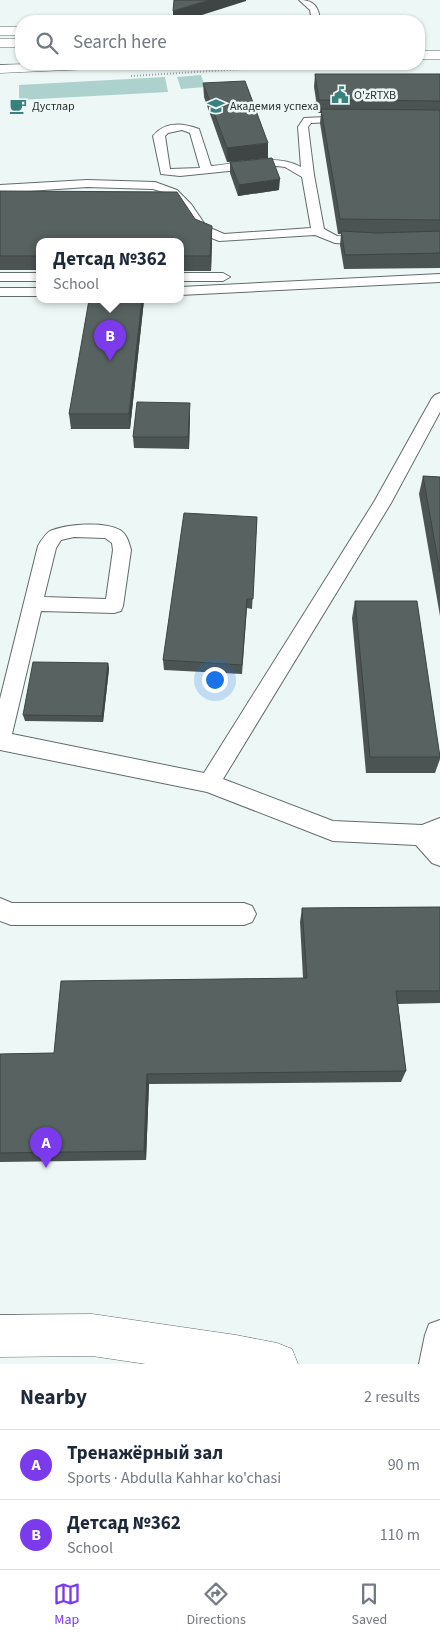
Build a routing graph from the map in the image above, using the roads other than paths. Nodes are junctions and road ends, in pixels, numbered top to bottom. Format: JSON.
{"nodes":[{"id":1,"x":303,"y":0,"type":"edge"},
{"id":2,"x":315,"y":15,"type":"edge"},
{"id":3,"x":0,"y":31,"type":"edge"},
{"id":4,"x":15,"y":31,"type":"edge"},
{"id":5,"x":15,"y":43,"type":"edge"},
{"id":6,"x":0,"y":44,"type":"edge"},
{"id":7,"x":425,"y":55,"type":"edge"},
{"id":8,"x":440,"y":55,"type":"edge"},
{"id":9,"x":0,"y":56,"type":"edge"},
{"id":10,"x":15,"y":56,"type":"edge"},
{"id":11,"x":15,"y":68,"type":"edge"},
{"id":12,"x":0,"y":69,"type":"edge"},
{"id":13,"x":360,"y":118,"type":"edge"},
{"id":14,"x":206,"y":170,"type":"junction"},
{"id":15,"x":308,"y":175,"type":"junction"},
{"id":16,"x":0,"y":188,"type":"edge"},
{"id":17,"x":318,"y":230,"type":"junction"},
{"id":18,"x":385,"y":241,"type":"edge"},
{"id":19,"x":0,"y":277,"type":"edge"},
{"id":20,"x":36,"y":277,"type":"edge"},
{"id":21,"x":184,"y":277,"type":"edge"},
{"id":22,"x":241,"y":277,"type":"dead end"},
{"id":23,"x":440,"y":278,"type":"edge"},
{"id":24,"x":184,"y":291,"type":"edge"},
{"id":25,"x":0,"y":292,"type":"edge"},
{"id":26,"x":36,"y":292,"type":"edge"},
{"id":27,"x":440,"y":398,"type":"edge"},
{"id":28,"x":33,"y":604,"type":"junction"},
{"id":29,"x":0,"y":740,"type":"edge"},
{"id":30,"x":209,"y":783,"type":"junction"},
{"id":31,"x":431,"y":832,"type":"edge"},
{"id":32,"x":440,"y":856,"type":"edge"},
{"id":33,"x":0,"y":909,"type":"edge"},
{"id":34,"x":244,"y":914,"type":"dead end"},
{"id":35,"x":0,"y":1336,"type":"edge"},
{"id":36,"x":440,"y":1336,"type":"edge"},
{"id":37,"x":277,"y":1364,"type":"edge"},
{"id":38,"x":435,"y":1364,"type":"edge"}],
"edges":[{"from":1,"to":2,"type":"lane"},
{"from":3,"to":4,"type":"main road"},
{"from":5,"to":6,"type":"main road"},
{"from":7,"to":8,"type":"main road"},
{"from":9,"to":10,"type":"main road"},
{"from":11,"to":12,"type":"main road"},
{"from":13,"to":15,"type":"lane"},
{"from":14,"to":14,"type":"lane"},
{"from":14,"to":15,"type":"lane"},
{"from":15,"to":17,"type":"lane"},
{"from":16,"to":17,"type":"lane"},
{"from":17,"to":18,"type":"lane"},
{"from":19,"to":20,"type":"lane"},
{"from":21,"to":22,"type":"lane"},
{"from":23,"to":24,"type":"lane"},
{"from":25,"to":26,"type":"lane"},
{"from":27,"to":30,"type":"lane"},
{"from":28,"to":28,"type":"lane"},
{"from":28,"to":29,"type":"lane"},
{"from":29,"to":30,"type":"lane"},
{"from":30,"to":31,"type":"lane"},
{"from":31,"to":32,"type":"lane"},
{"from":33,"to":34,"type":"lane"},
{"from":35,"to":37,"type":"main road"},
{"from":36,"to":38,"type":"lane"}]}
